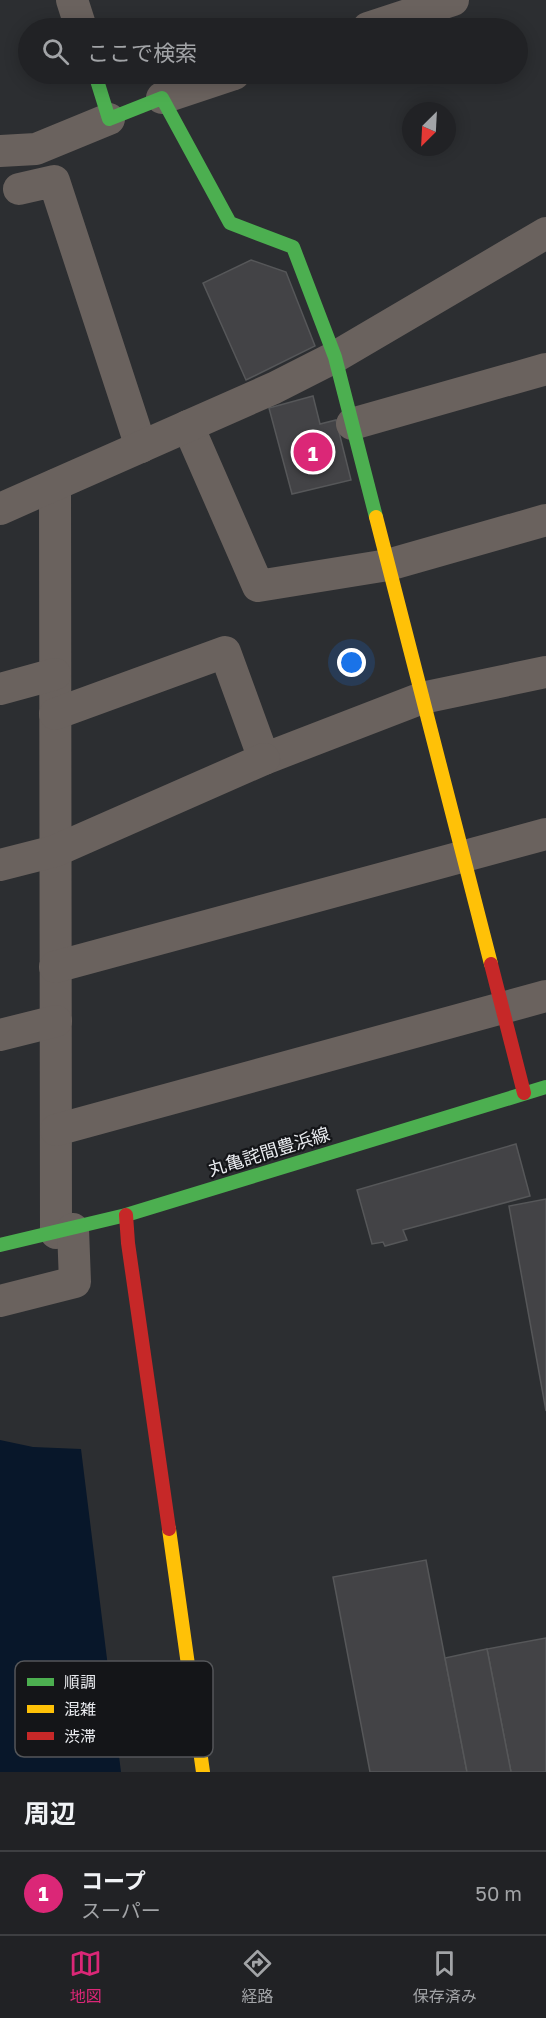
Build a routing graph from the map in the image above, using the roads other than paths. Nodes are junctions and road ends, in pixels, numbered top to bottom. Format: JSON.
{"nodes":[{"id":1,"x":72,"y":0,"type":"edge"},
{"id":2,"x":453,"y":0,"type":"edge"},
{"id":3,"x":78,"y":18,"type":"edge"},
{"id":4,"x":398,"y":18,"type":"edge"},
{"id":5,"x":98,"y":84,"type":"edge"},
{"id":6,"x":204,"y":84,"type":"edge"},
{"id":7,"x":162,"y":98,"type":"junction"},
{"id":8,"x":109,"y":119,"type":"junction"},
{"id":9,"x":0,"y":151,"type":"edge"},
{"id":10,"x":19,"y":189,"type":"dead end"},
{"id":11,"x":546,"y":233,"type":"edge"},
{"id":12,"x":334,"y":357,"type":"junction"},
{"id":13,"x":546,"y":369,"type":"edge"},
{"id":14,"x":352,"y":424,"type":"junction"},
{"id":15,"x":188,"y":426,"type":"junction"},
{"id":16,"x":141,"y":447,"type":"junction"},
{"id":17,"x":55,"y":485,"type":"junction"},
{"id":18,"x":0,"y":509,"type":"edge"},
{"id":19,"x":546,"y":520,"type":"edge"},
{"id":20,"x":388,"y":565,"type":"junction"},
{"id":21,"x":546,"y":672,"type":"edge"},
{"id":22,"x":55,"y":674,"type":"junction"},
{"id":23,"x":0,"y":689,"type":"edge"},
{"id":24,"x":422,"y":698,"type":"junction"},
{"id":25,"x":55,"y":714,"type":"junction"},
{"id":26,"x":264,"y":759,"type":"junction"},
{"id":27,"x":546,"y":834,"type":"edge"},
{"id":28,"x":55,"y":851,"type":"junction"},
{"id":29,"x":463,"y":856,"type":"junction"},
{"id":30,"x":0,"y":865,"type":"edge"},
{"id":31,"x":55,"y":967,"type":"junction"},
{"id":32,"x":546,"y":996,"type":"edge"},
{"id":33,"x":502,"y":1008,"type":"junction"},
{"id":34,"x":56,"y":1021,"type":"junction"},
{"id":35,"x":0,"y":1035,"type":"edge"},
{"id":36,"x":546,"y":1087,"type":"edge"},
{"id":37,"x":524,"y":1093,"type":"junction"},
{"id":38,"x":56,"y":1130,"type":"junction"},
{"id":39,"x":126,"y":1215,"type":"junction"},
{"id":40,"x":64,"y":1231,"type":"junction"},
{"id":41,"x":0,"y":1245,"type":"edge"},
{"id":42,"x":0,"y":1301,"type":"edge"},
{"id":43,"x":187,"y":1661,"type":"edge"},
{"id":44,"x":201,"y":1757,"type":"edge"},
{"id":45,"x":203,"y":1772,"type":"edge"}],
"edges":[{"from":1,"to":3,"type":"street"},
{"from":2,"to":4,"type":"street"},
{"from":5,"to":8,"type":"street"},
{"from":6,"to":7,"type":"street"},
{"from":7,"to":8,"type":"street"},
{"from":7,"to":12,"type":"street"},
{"from":8,"to":9,"type":"street"},
{"from":10,"to":16,"type":"street"},
{"from":11,"to":12,"type":"street"},
{"from":12,"to":14,"type":"street"},
{"from":12,"to":15,"type":"street"},
{"from":13,"to":14,"type":"street"},
{"from":14,"to":20,"type":"street"},
{"from":15,"to":16,"type":"street"},
{"from":15,"to":20,"type":"street"},
{"from":16,"to":17,"type":"street"},
{"from":17,"to":18,"type":"street"},
{"from":17,"to":22,"type":"street"},
{"from":19,"to":20,"type":"street"},
{"from":20,"to":24,"type":"street"},
{"from":21,"to":24,"type":"street"},
{"from":22,"to":23,"type":"street"},
{"from":22,"to":25,"type":"street"},
{"from":24,"to":26,"type":"street"},
{"from":24,"to":29,"type":"street"},
{"from":25,"to":26,"type":"street"},
{"from":25,"to":28,"type":"street"},
{"from":26,"to":28,"type":"street"},
{"from":27,"to":29,"type":"street"},
{"from":28,"to":30,"type":"street"},
{"from":28,"to":31,"type":"street"},
{"from":29,"to":31,"type":"street"},
{"from":29,"to":33,"type":"street"},
{"from":31,"to":34,"type":"street"},
{"from":32,"to":33,"type":"street"},
{"from":33,"to":37,"type":"street"},
{"from":33,"to":38,"type":"street"},
{"from":34,"to":35,"type":"street"},
{"from":34,"to":38,"type":"street"},
{"from":36,"to":37,"type":"street","name":"丸亀詫間豊浜線"},
{"from":37,"to":39,"type":"street","name":"丸亀詫間豊浜線"},
{"from":38,"to":40,"type":"street"},
{"from":39,"to":40,"type":"street","name":"丸亀詫間豊浜線"},
{"from":39,"to":43,"type":"street"},
{"from":40,"to":41,"type":"street","name":"丸亀詫間豊浜線"},
{"from":40,"to":42,"type":"street"},
{"from":44,"to":45,"type":"street"}]}
